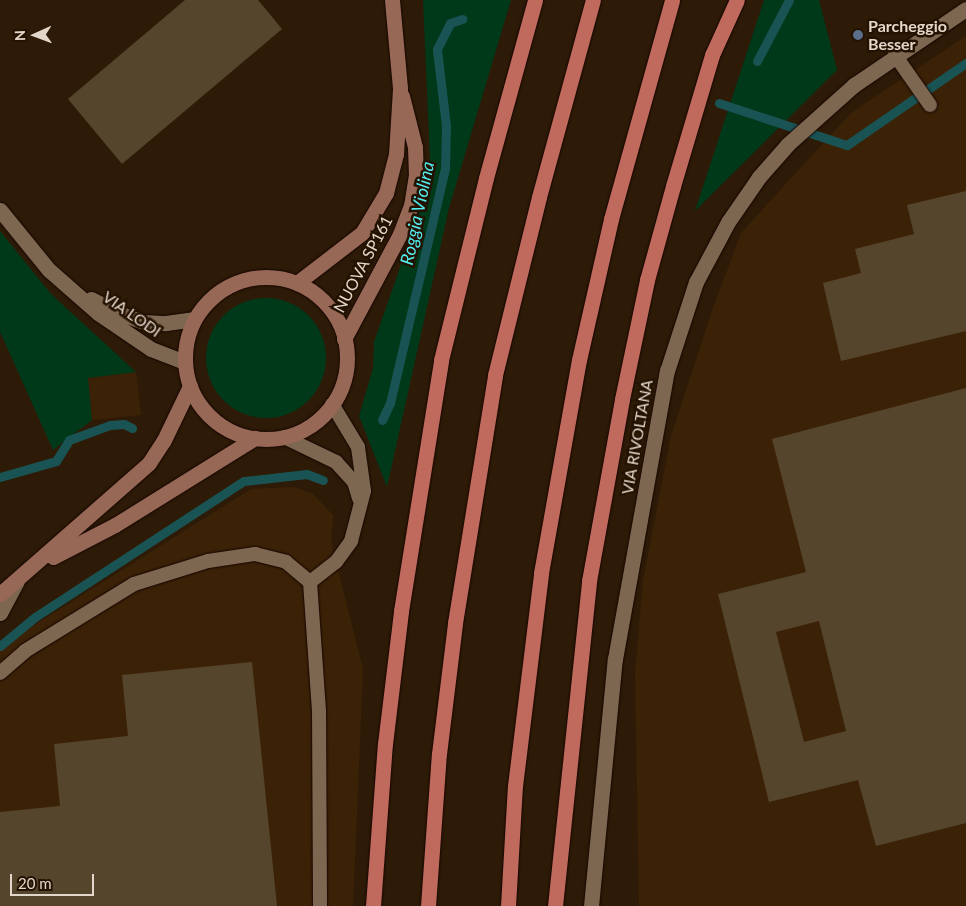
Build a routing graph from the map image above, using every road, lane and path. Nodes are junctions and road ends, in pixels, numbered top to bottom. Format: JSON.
{"nodes":[{"id":1,"x":536,"y":0,"type":"edge"},
{"id":2,"x":593,"y":0,"type":"edge"},
{"id":3,"x":672,"y":0,"type":"edge"},
{"id":4,"x":737,"y":0,"type":"edge"},
{"id":5,"x":393,"y":1,"type":"edge"},
{"id":6,"x":966,"y":9,"type":"edge"},
{"id":7,"x":895,"y":55,"type":"junction"},
{"id":8,"x":400,"y":88,"type":"junction"},
{"id":9,"x":930,"y":105,"type":"dead end"},
{"id":10,"x":0,"y":210,"type":"edge"},
{"id":11,"x":297,"y":283,"type":"junction"},
{"id":12,"x":64,"y":284,"type":"junction"},
{"id":13,"x":195,"y":319,"type":"junction"},
{"id":14,"x":344,"y":339,"type":"junction"},
{"id":15,"x":185,"y":362,"type":"junction"},
{"id":16,"x":190,"y":386,"type":"junction"},
{"id":17,"x":332,"y":404,"type":"junction"},
{"id":18,"x":284,"y":436,"type":"junction"},
{"id":19,"x":255,"y":438,"type":"junction"},
{"id":20,"x":361,"y":506,"type":"junction"},
{"id":21,"x":32,"y":569,"type":"junction"},
{"id":22,"x":17,"y":581,"type":"junction"},
{"id":23,"x":310,"y":582,"type":"junction"},
{"id":24,"x":0,"y":594,"type":"edge"},
{"id":25,"x":0,"y":613,"type":"edge"},
{"id":26,"x":0,"y":673,"type":"edge"},
{"id":27,"x":320,"y":906,"type":"edge"},
{"id":28,"x":373,"y":906,"type":"edge"},
{"id":29,"x":428,"y":906,"type":"edge"},
{"id":30,"x":508,"y":906,"type":"edge"},
{"id":31,"x":556,"y":906,"type":"edge"},
{"id":32,"x":591,"y":906,"type":"edge"}],
"edges":[{"from":1,"to":28,"type":"highway"},
{"from":2,"to":29,"type":"highway"},
{"from":3,"to":30,"type":"highway"},
{"from":4,"to":31,"type":"highway"},
{"from":5,"to":8,"type":"main road","name":"NUOVA SP161"},
{"from":6,"to":7,"type":"street","name":"VIA RIVOLTANA"},
{"from":7,"to":9,"type":"lane"},
{"from":7,"to":32,"type":"street","name":"VIA RIVOLTANA"},
{"from":8,"to":11,"type":"main road","name":"NUOVA SP161"},
{"from":8,"to":14,"type":"main road","name":"NUOVA SP161"},
{"from":10,"to":12,"type":"street","name":"VIA LODI"},
{"from":11,"to":13,"type":"main road","name":"NUOVA SP161"},
{"from":11,"to":14,"type":"main road","name":"NUOVA SP161"},
{"from":12,"to":13,"type":"street","name":"VIA LODI"},
{"from":12,"to":15,"type":"street","name":"VIA LODI"},
{"from":13,"to":15,"type":"main road","name":"NUOVA SP161"},
{"from":14,"to":17,"type":"main road","name":"NUOVA SP161"},
{"from":15,"to":16,"type":"main road","name":"NUOVA SP161"},
{"from":16,"to":19,"type":"main road","name":"NUOVA SP161"},
{"from":16,"to":21,"type":"main road","name":"NUOVA SP161"},
{"from":17,"to":18,"type":"main road","name":"NUOVA SP161"},
{"from":17,"to":20,"type":"lane"},
{"from":18,"to":19,"type":"main road","name":"NUOVA SP161"},
{"from":18,"to":20,"type":"lane"},
{"from":19,"to":21,"type":"main road","name":"NUOVA SP161"},
{"from":20,"to":23,"type":"lane"},
{"from":21,"to":22,"type":"main road","name":"NUOVA SP161"},
{"from":22,"to":24,"type":"main road","name":"NUOVA SP161"},
{"from":22,"to":25,"type":"street"},
{"from":23,"to":26,"type":"lane"},
{"from":23,"to":27,"type":"lane"}]}
